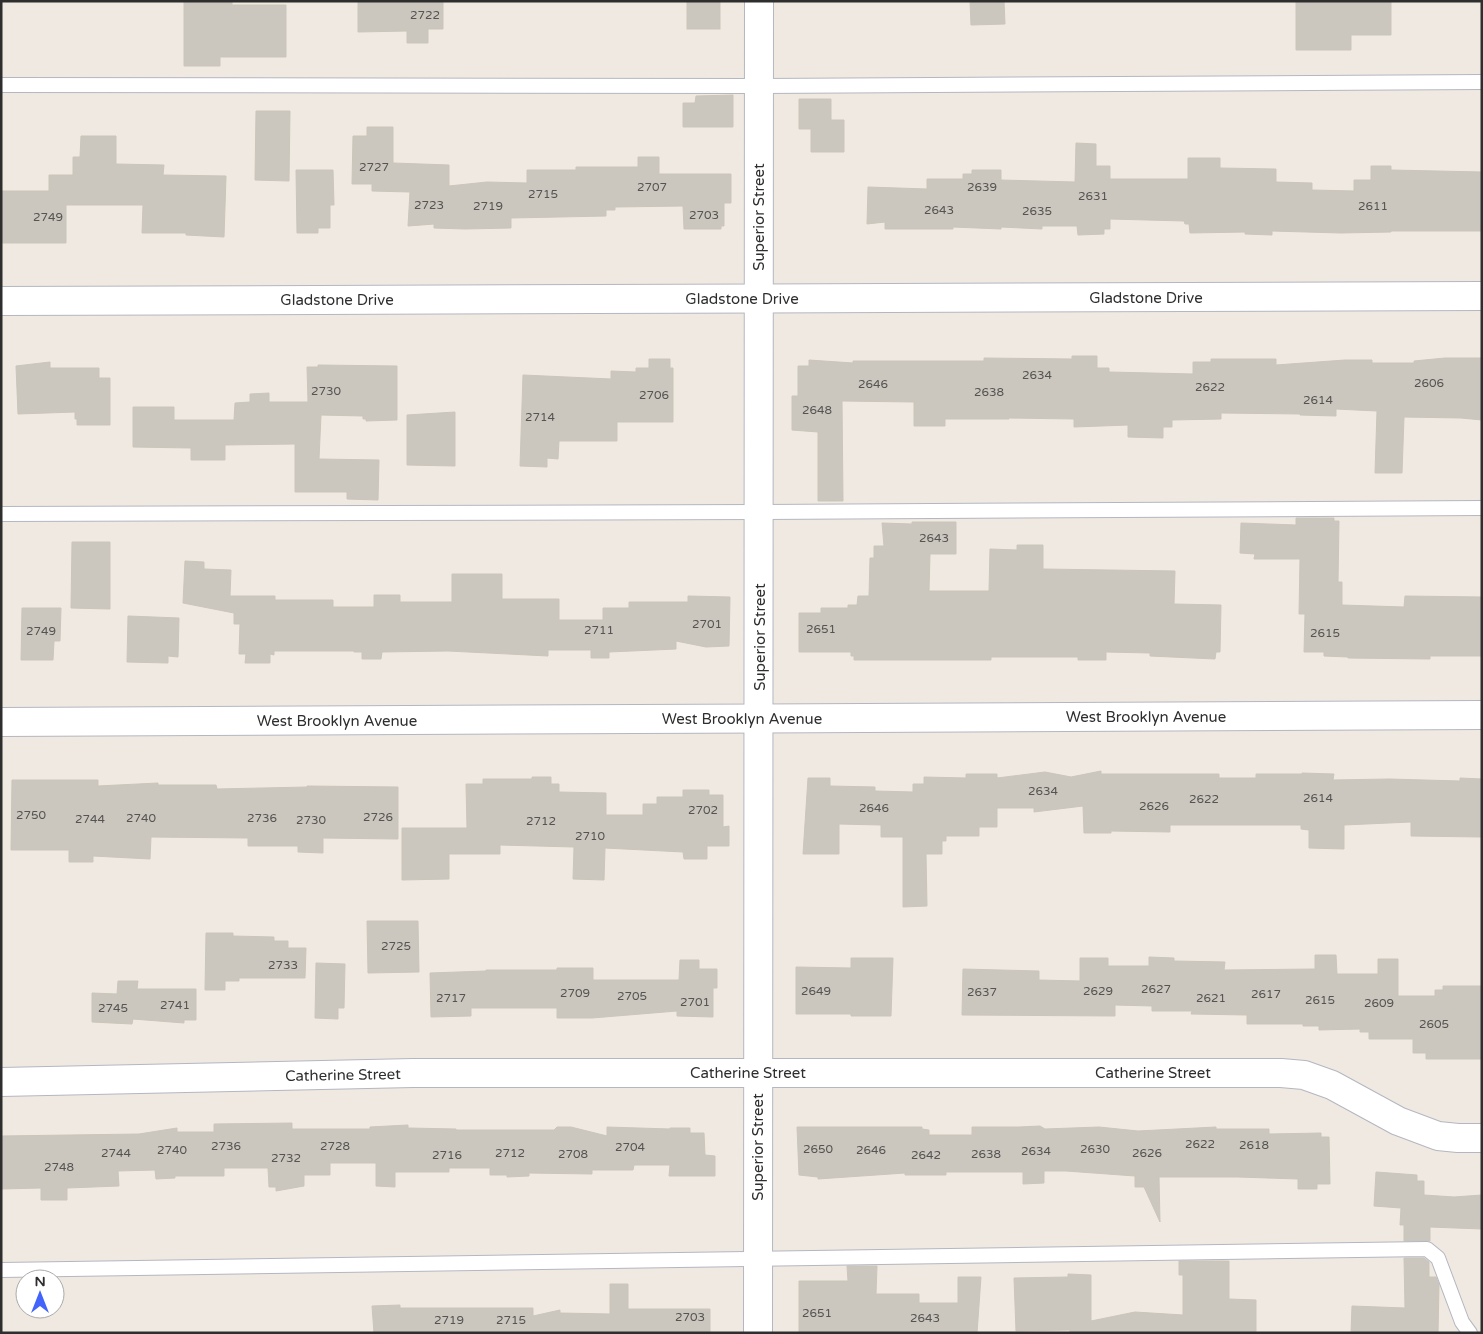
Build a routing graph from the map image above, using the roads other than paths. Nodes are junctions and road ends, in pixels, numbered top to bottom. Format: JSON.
{"nodes":[{"id":1,"x":759,"y":1,"type":"edge"},
{"id":2,"x":1482,"y":82,"type":"edge"},
{"id":3,"x":1,"y":85,"type":"edge"},
{"id":4,"x":759,"y":86,"type":"junction"},
{"id":5,"x":1482,"y":296,"type":"edge"},
{"id":6,"x":759,"y":299,"type":"junction"},
{"id":7,"x":1,"y":301,"type":"edge"},
{"id":8,"x":1482,"y":508,"type":"edge"},
{"id":9,"x":760,"y":512,"type":"junction"},
{"id":10,"x":1,"y":514,"type":"edge"},
{"id":11,"x":1482,"y":715,"type":"edge"},
{"id":12,"x":760,"y":719,"type":"junction"},
{"id":13,"x":1,"y":722,"type":"edge"},
{"id":14,"x":758,"y":1072,"type":"junction"},
{"id":15,"x":1,"y":1082,"type":"edge"},
{"id":16,"x":1482,"y":1138,"type":"edge"},
{"id":17,"x":758,"y":1258,"type":"junction"},
{"id":18,"x":1,"y":1270,"type":"edge"},
{"id":19,"x":758,"y":1333,"type":"edge"},
{"id":20,"x":1470,"y":1333,"type":"edge"}],
"edges":[{"from":1,"to":4,"type":"street","name":"Superior Street"},
{"from":2,"to":4,"type":"lane"},
{"from":3,"to":4,"type":"lane"},
{"from":4,"to":6,"type":"street","name":"Superior Street"},
{"from":5,"to":6,"type":"street","name":"Gladstone Drive"},
{"from":6,"to":7,"type":"street","name":"Gladstone Drive"},
{"from":6,"to":9,"type":"street","name":"Superior Street"},
{"from":8,"to":9,"type":"lane"},
{"from":9,"to":10,"type":"lane"},
{"from":9,"to":12,"type":"street","name":"Superior Street"},
{"from":11,"to":12,"type":"street","name":"West Brooklyn Avenue"},
{"from":12,"to":13,"type":"street","name":"West Brooklyn Avenue"},
{"from":12,"to":14,"type":"street","name":"Superior Street"},
{"from":14,"to":15,"type":"street","name":"Catherine Street"},
{"from":14,"to":16,"type":"street","name":"Catherine Street"},
{"from":14,"to":17,"type":"street","name":"Superior Street"},
{"from":17,"to":18,"type":"lane"},
{"from":17,"to":19,"type":"street","name":"Superior Street"},
{"from":17,"to":20,"type":"lane"}]}
